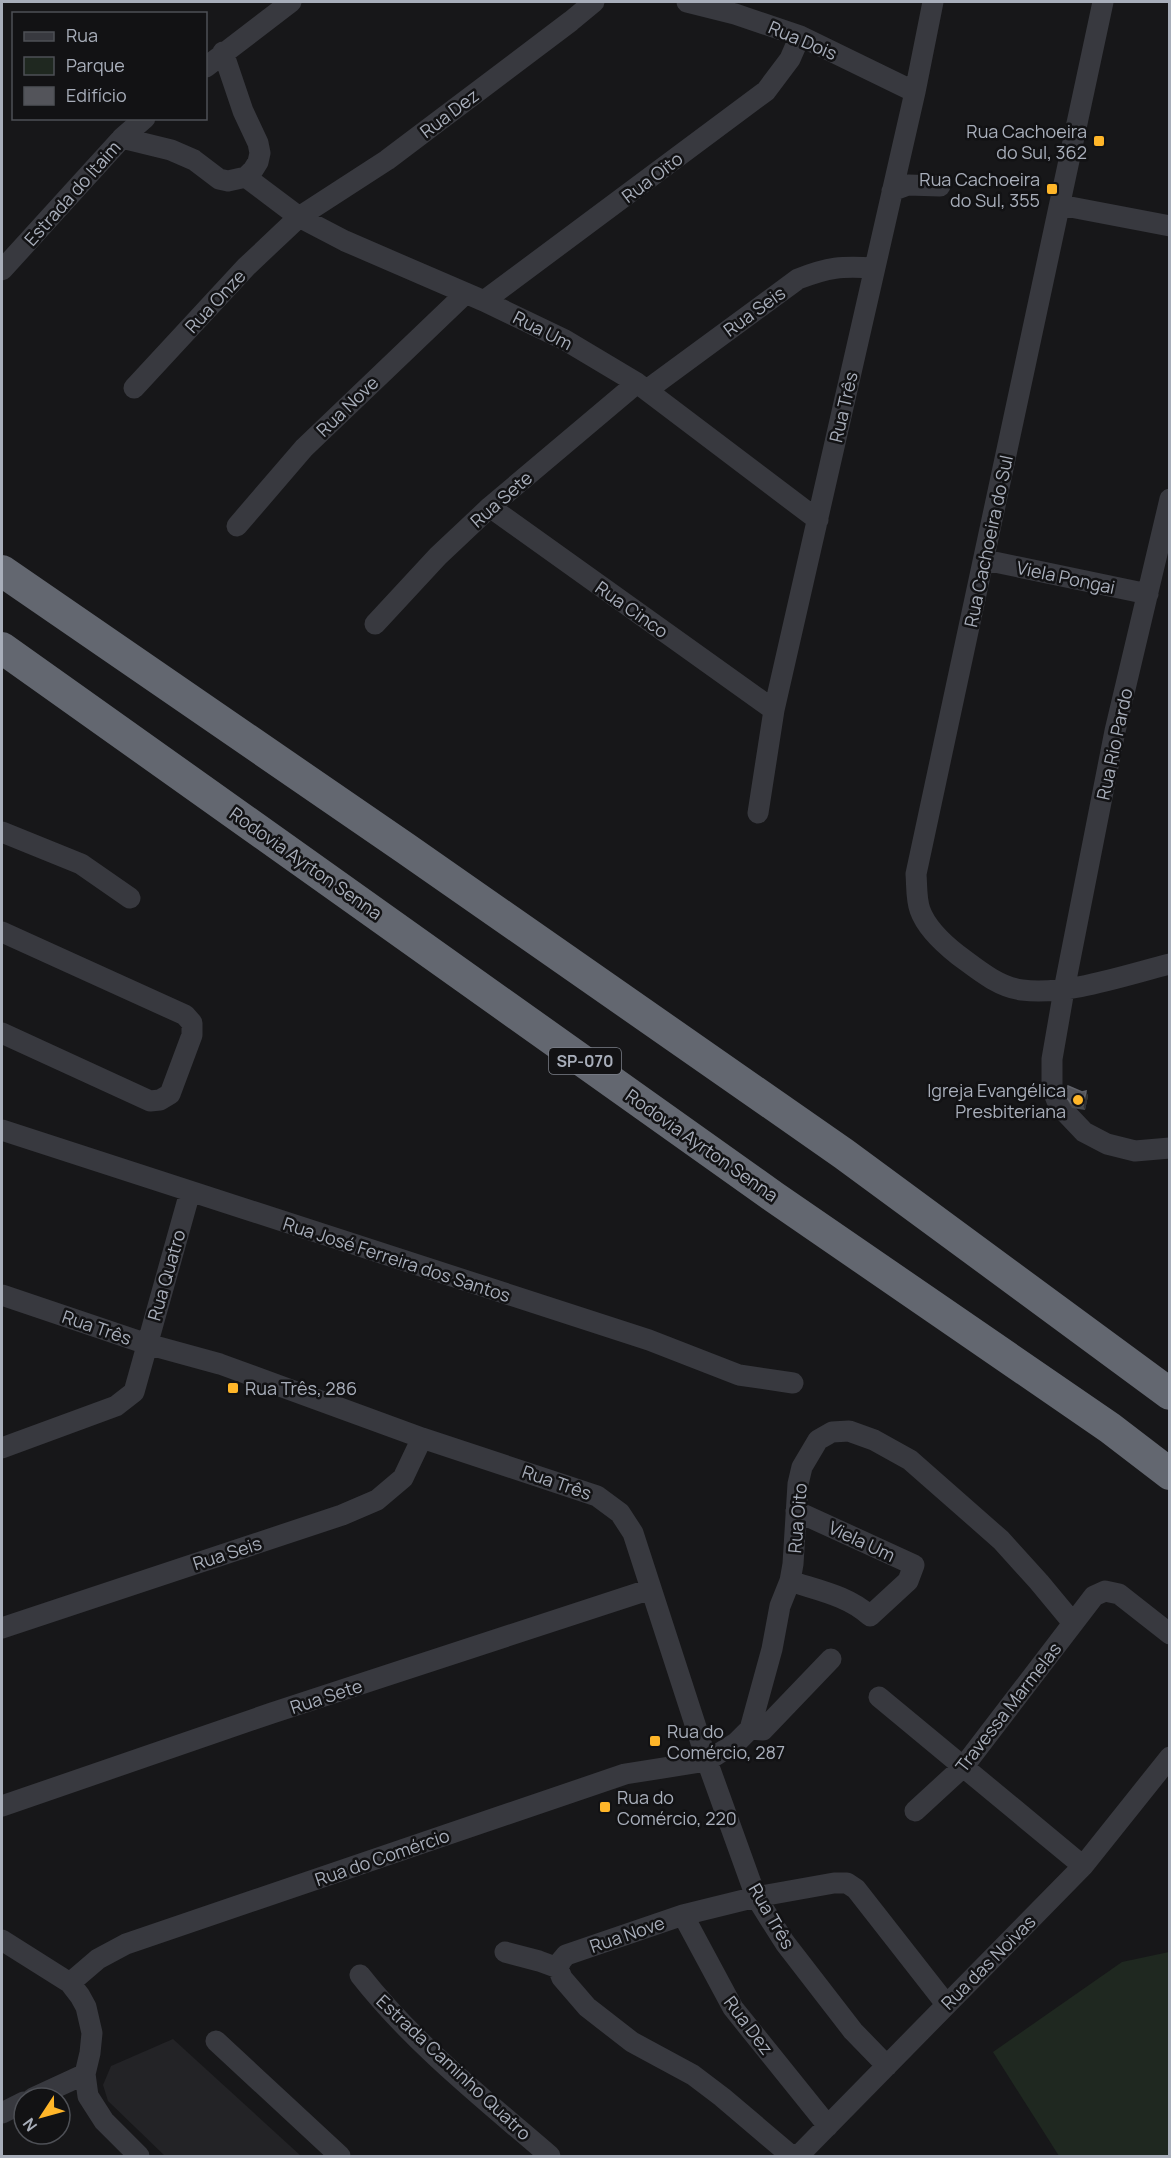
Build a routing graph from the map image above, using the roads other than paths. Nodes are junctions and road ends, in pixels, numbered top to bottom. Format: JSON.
{"nodes":[{"id":1,"x":291,"y":2,"type":"edge"},
{"id":2,"x":594,"y":2,"type":"edge"},
{"id":3,"x":687,"y":2,"type":"edge"},
{"id":4,"x":933,"y":2,"type":"edge"},
{"id":5,"x":1103,"y":2,"type":"edge"},
{"id":6,"x":800,"y":36,"type":"junction"},
{"id":7,"x":223,"y":52,"type":"junction"},
{"id":8,"x":207,"y":66,"type":"edge"},
{"id":9,"x":915,"y":92,"type":"junction"},
{"id":10,"x":143,"y":120,"type":"edge"},
{"id":11,"x":122,"y":138,"type":"junction"},
{"id":12,"x":246,"y":177,"type":"junction"},
{"id":13,"x":940,"y":186,"type":"dead end"},
{"id":14,"x":892,"y":191,"type":"junction"},
{"id":15,"x":1060,"y":205,"type":"junction"},
{"id":16,"x":299,"y":217,"type":"junction"},
{"id":17,"x":1170,"y":226,"type":"edge"},
{"id":18,"x":874,"y":268,"type":"junction"},
{"id":19,"x":2,"y":270,"type":"edge"},
{"id":20,"x":475,"y":297,"type":"junction"},
{"id":21,"x":642,"y":387,"type":"junction"},
{"id":22,"x":134,"y":388,"type":"dead end"},
{"id":23,"x":1170,"y":500,"type":"edge"},
{"id":24,"x":490,"y":507,"type":"junction"},
{"id":25,"x":818,"y":520,"type":"junction"},
{"id":26,"x":237,"y":526,"type":"dead end"},
{"id":27,"x":985,"y":560,"type":"junction"},
{"id":28,"x":2,"y":571,"type":"edge"},
{"id":29,"x":1148,"y":594,"type":"junction"},
{"id":30,"x":375,"y":624,"type":"dead end"},
{"id":31,"x":2,"y":648,"type":"edge"},
{"id":32,"x":774,"y":710,"type":"junction"},
{"id":33,"x":758,"y":813,"type":"dead end"},
{"id":34,"x":2,"y":832,"type":"edge"},
{"id":35,"x":130,"y":898,"type":"dead end"},
{"id":36,"x":2,"y":932,"type":"edge"},
{"id":37,"x":1170,"y":964,"type":"edge"},
{"id":38,"x":1064,"y":990,"type":"junction"},
{"id":39,"x":2,"y":1033,"type":"edge"},
{"id":40,"x":2,"y":1130,"type":"edge"},
{"id":41,"x":1170,"y":1148,"type":"edge"},
{"id":42,"x":190,"y":1192,"type":"junction"},
{"id":43,"x":2,"y":1295,"type":"edge"},
{"id":44,"x":147,"y":1344,"type":"junction"},
{"id":45,"x":793,"y":1383,"type":"dead end"},
{"id":46,"x":1170,"y":1395,"type":"edge"},
{"id":47,"x":422,"y":1438,"type":"junction"},
{"id":48,"x":2,"y":1448,"type":"edge"},
{"id":49,"x":1170,"y":1474,"type":"edge"},
{"id":50,"x":796,"y":1511,"type":"junction"},
{"id":51,"x":790,"y":1581,"type":"junction"},
{"id":52,"x":651,"y":1589,"type":"junction"},
{"id":53,"x":1073,"y":1623,"type":"junction"},
{"id":54,"x":2,"y":1628,"type":"edge"},
{"id":55,"x":1170,"y":1634,"type":"edge"},
{"id":56,"x":831,"y":1659,"type":"dead end"},
{"id":57,"x":879,"y":1696,"type":"dead end"},
{"id":58,"x":750,"y":1729,"type":"junction"},
{"id":59,"x":1170,"y":1757,"type":"edge"},
{"id":60,"x":707,"y":1761,"type":"junction"},
{"id":61,"x":964,"y":1766,"type":"junction"},
{"id":62,"x":2,"y":1806,"type":"edge"},
{"id":63,"x":915,"y":1811,"type":"dead end"},
{"id":64,"x":1083,"y":1866,"type":"junction"},
{"id":65,"x":756,"y":1897,"type":"junction"},
{"id":66,"x":683,"y":1915,"type":"junction"},
{"id":67,"x":2,"y":1940,"type":"edge"},
{"id":68,"x":505,"y":1952,"type":"dead end"},
{"id":69,"x":558,"y":1968,"type":"junction"},
{"id":70,"x":360,"y":1975,"type":"dead end"},
{"id":71,"x":70,"y":1983,"type":"junction"},
{"id":72,"x":946,"y":2004,"type":"junction"},
{"id":73,"x":216,"y":2041,"type":"dead end"},
{"id":74,"x":887,"y":2066,"type":"junction"},
{"id":75,"x":85,"y":2074,"type":"junction"},
{"id":76,"x":59,"y":2086,"type":"edge"},
{"id":77,"x":828,"y":2126,"type":"junction"},
{"id":78,"x":793,"y":2155,"type":"edge"},
{"id":79,"x":139,"y":2157,"type":"edge"},
{"id":80,"x":340,"y":2157,"type":"edge"},
{"id":81,"x":550,"y":2157,"type":"edge"}],
"edges":[{"from":1,"to":7,"type":"street"},
{"from":2,"to":16,"type":"street","name":"Rua Dez"},
{"from":3,"to":6,"type":"street","name":"Rua Dois"},
{"from":4,"to":9,"type":"street","name":"Rua Três"},
{"from":5,"to":15,"type":"street","name":"Rua Cachoeira do Sul"},
{"from":6,"to":9,"type":"street","name":"Rua Dois"},
{"from":6,"to":20,"type":"street","name":"Rua Oito"},
{"from":7,"to":8,"type":"street"},
{"from":7,"to":12,"type":"street"},
{"from":9,"to":14,"type":"street","name":"Rua Três"},
{"from":10,"to":11,"type":"street","name":"Estrada do Itaim"},
{"from":11,"to":12,"type":"street"},
{"from":11,"to":19,"type":"street","name":"Estrada do Itaim"},
{"from":12,"to":16,"type":"street","name":"Rua Um"},
{"from":13,"to":14,"type":"street"},
{"from":14,"to":18,"type":"street","name":"Rua Três"},
{"from":15,"to":17,"type":"street"},
{"from":15,"to":27,"type":"street","name":"Rua Cachoeira do Sul"},
{"from":16,"to":20,"type":"street","name":"Rua Um"},
{"from":16,"to":22,"type":"street","name":"Rua Onze"},
{"from":18,"to":21,"type":"street","name":"Rua Seis"},
{"from":18,"to":25,"type":"street","name":"Rua Três"},
{"from":20,"to":21,"type":"street","name":"Rua Um"},
{"from":20,"to":26,"type":"street","name":"Rua Nove"},
{"from":21,"to":24,"type":"street","name":"Rua Sete"},
{"from":21,"to":25,"type":"street","name":"Rua Um"},
{"from":23,"to":29,"type":"street","name":"Rua Rio Pardo"},
{"from":24,"to":30,"type":"street","name":"Rua Sete"},
{"from":24,"to":32,"type":"street","name":"Rua Cinco"},
{"from":25,"to":32,"type":"street","name":"Rua Três"},
{"from":27,"to":29,"type":"street","name":"Viela Pongai"},
{"from":27,"to":38,"type":"street","name":"Rua Cachoeira do Sul"},
{"from":28,"to":46,"type":"highway"},
{"from":29,"to":38,"type":"street","name":"Rua Rio Pardo"},
{"from":31,"to":49,"type":"highway","name":"Rodovia Ayrton Senna","number":"SP-070"},
{"from":32,"to":33,"type":"street","name":"Rua Três"},
{"from":34,"to":35,"type":"street"},
{"from":36,"to":39,"type":"street"},
{"from":37,"to":38,"type":"street","name":"Rua Cachoeira do Sul"},
{"from":38,"to":41,"type":"street","name":"Rua Rio Pardo"},
{"from":40,"to":42,"type":"street","name":"Rua José Ferreira dos Santos"},
{"from":42,"to":44,"type":"street","name":"Rua Quatro"},
{"from":42,"to":45,"type":"street","name":"Rua José Ferreira dos Santos"},
{"from":43,"to":44,"type":"street","name":"Rua Três"},
{"from":44,"to":47,"type":"street","name":"Rua Três"},
{"from":44,"to":48,"type":"street","name":"Rua Quatro"},
{"from":47,"to":52,"type":"street","name":"Rua Três"},
{"from":47,"to":54,"type":"street","name":"Rua Seis"},
{"from":50,"to":51,"type":"street","name":"Rua Oito"},
{"from":50,"to":51,"type":"street","name":"Viela Um"},
{"from":50,"to":53,"type":"street","name":"Rua Oito"},
{"from":51,"to":58,"type":"street","name":"Rua Oito"},
{"from":52,"to":60,"type":"street","name":"Rua Três"},
{"from":52,"to":62,"type":"street","name":"Rua Sete"},
{"from":53,"to":55,"type":"street","name":"Travessa Marmelas"},
{"from":53,"to":61,"type":"street","name":"Travessa Marmelas"},
{"from":56,"to":58,"type":"street"},
{"from":57,"to":61,"type":"street"},
{"from":58,"to":60,"type":"street"},
{"from":59,"to":64,"type":"street","name":"Rua das Noivas"},
{"from":60,"to":65,"type":"street","name":"Rua Três"},
{"from":60,"to":71,"type":"street","name":"Rua do Comércio"},
{"from":61,"to":63,"type":"street","name":"Travessa Marmelas"},
{"from":61,"to":64,"type":"street"},
{"from":64,"to":72,"type":"street","name":"Rua das Noivas"},
{"from":65,"to":66,"type":"street","name":"Rua Nove"},
{"from":65,"to":72,"type":"street","name":"Rua Nove"},
{"from":65,"to":74,"type":"street","name":"Rua Três"},
{"from":66,"to":69,"type":"street","name":"Rua Nove"},
{"from":66,"to":77,"type":"street","name":"Rua Dez"},
{"from":67,"to":71,"type":"street"},
{"from":68,"to":69,"type":"street"},
{"from":69,"to":78,"type":"street"},
{"from":70,"to":81,"type":"street","name":"Estrada Caminho Quatro"},
{"from":71,"to":75,"type":"street"},
{"from":72,"to":74,"type":"street","name":"Rua das Noivas"},
{"from":73,"to":80,"type":"street"},
{"from":74,"to":77,"type":"street","name":"Rua das Noivas"},
{"from":75,"to":76,"type":"street"},
{"from":75,"to":79,"type":"street"},
{"from":77,"to":78,"type":"street","name":"Rua das Noivas"}]}
